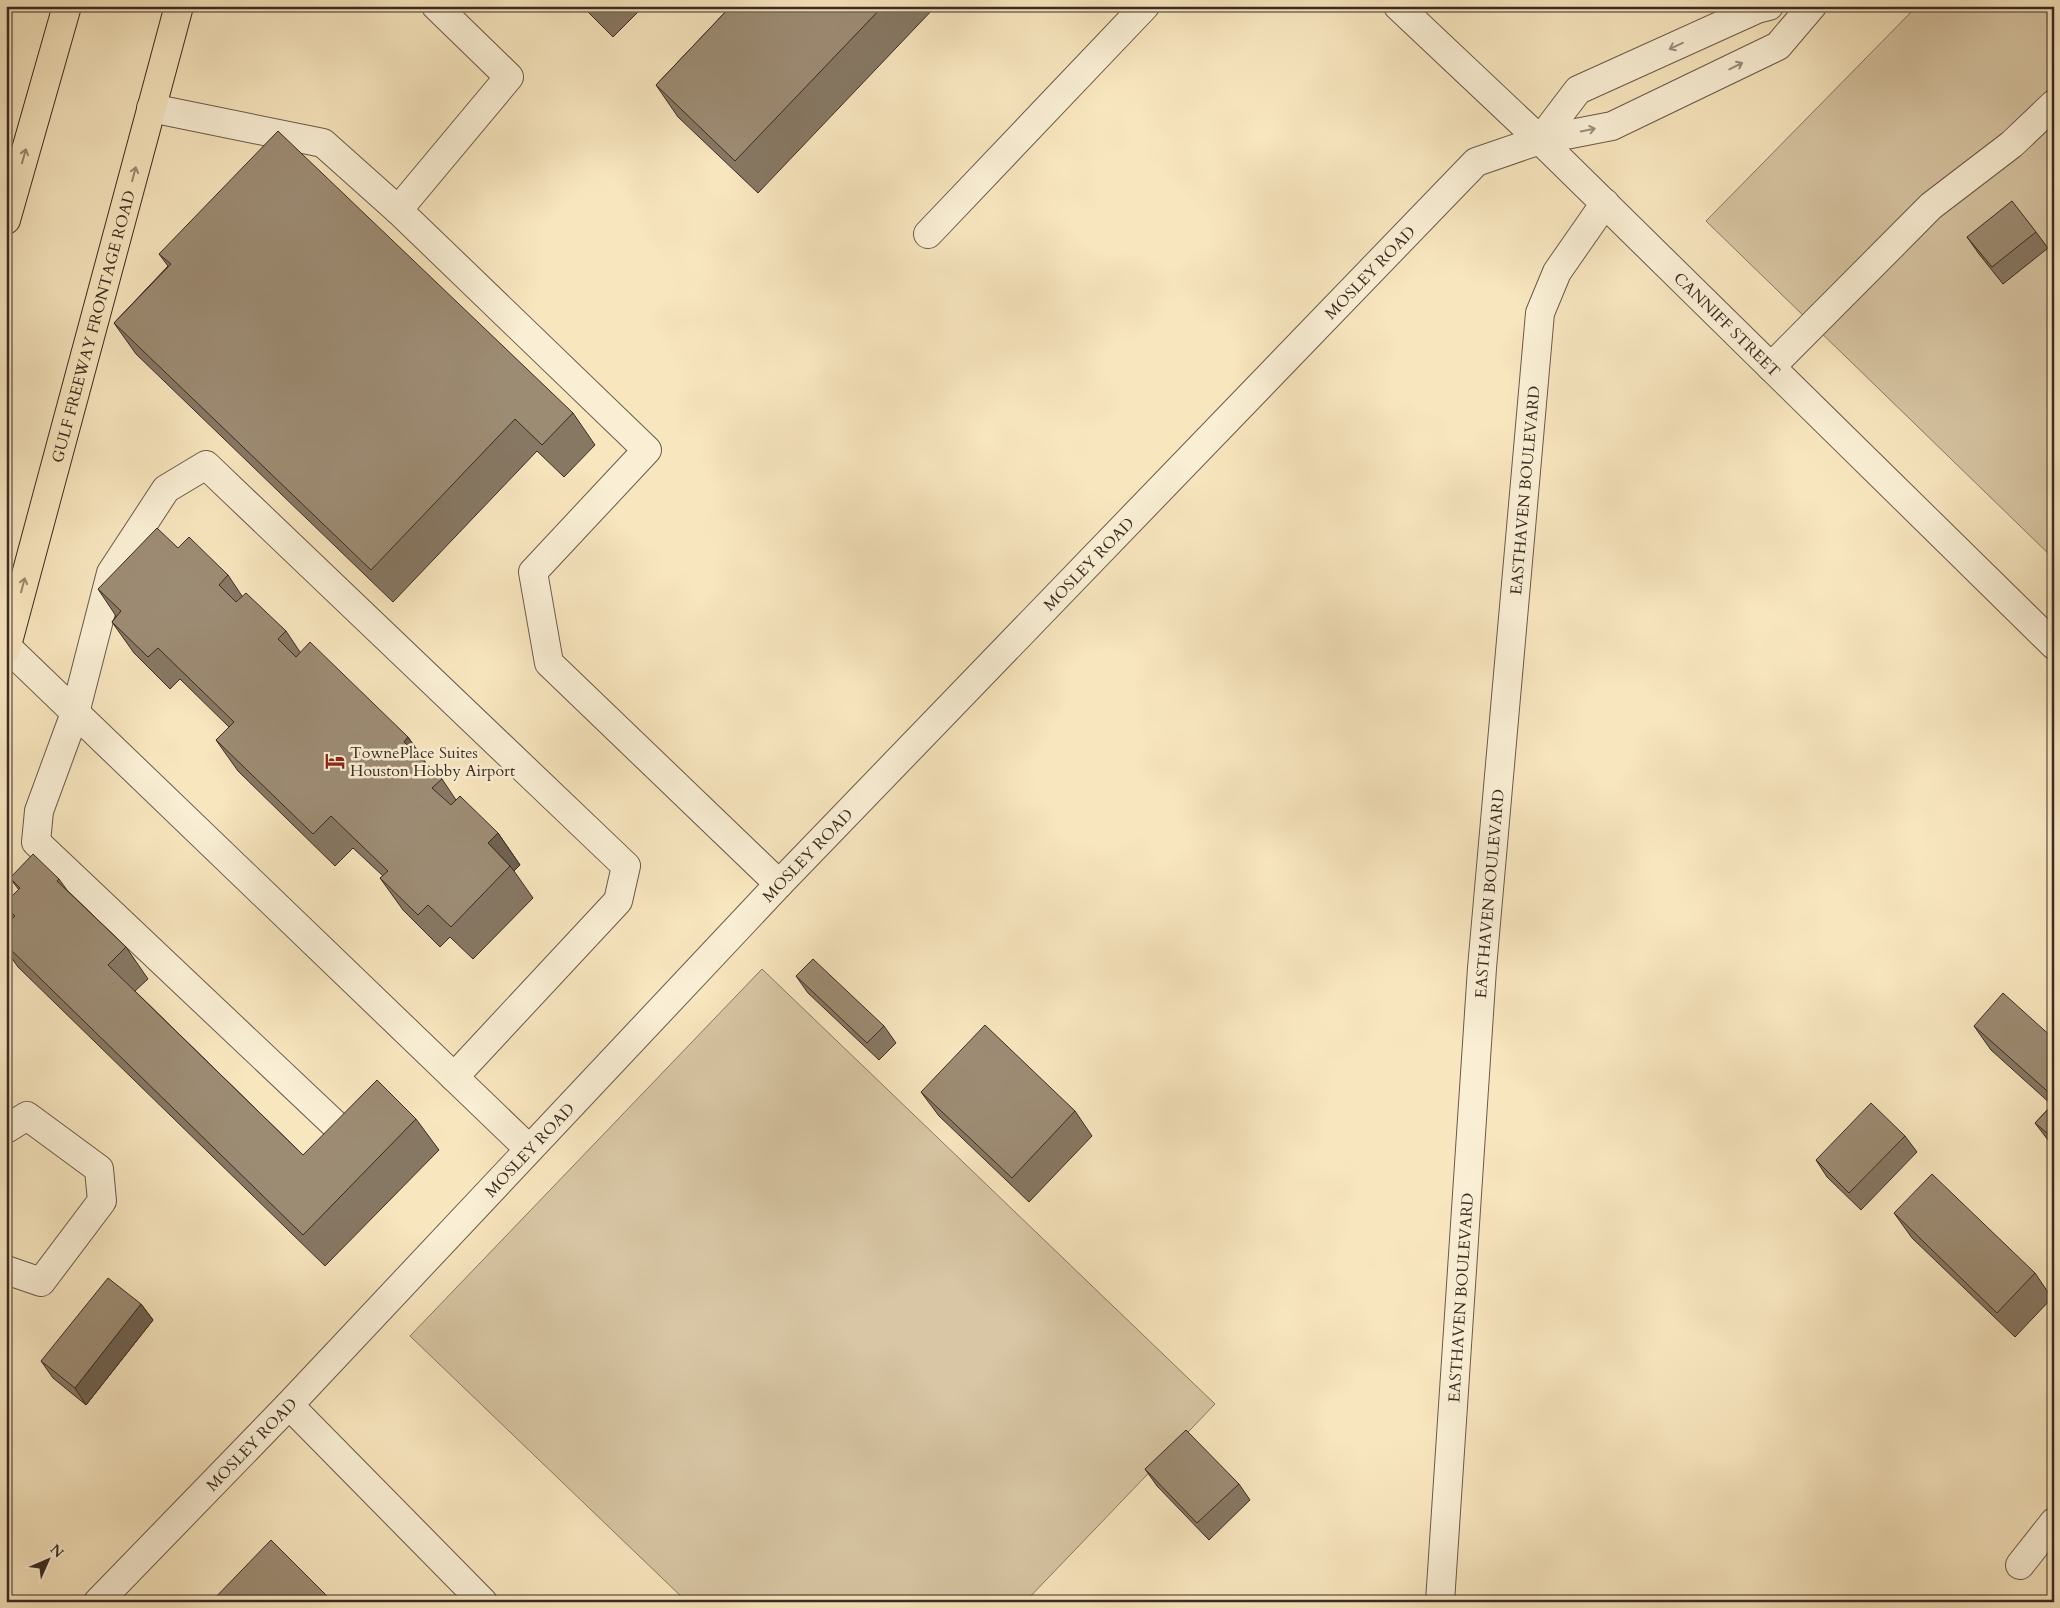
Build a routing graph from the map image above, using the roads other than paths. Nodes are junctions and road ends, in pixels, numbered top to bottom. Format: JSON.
{"nodes":[{"id":1,"x":67,"y":6,"type":"edge"},
{"id":2,"x":180,"y":6,"type":"edge"},
{"id":3,"x":436,"y":6,"type":"edge"},
{"id":4,"x":1145,"y":6,"type":"edge"},
{"id":5,"x":1398,"y":6,"type":"edge"},
{"id":6,"x":1769,"y":6,"type":"edge"},
{"id":7,"x":1812,"y":6,"type":"edge"},
{"id":8,"x":2054,"y":104,"type":"edge"},
{"id":9,"x":152,"y":108,"type":"junction"},
{"id":10,"x":1540,"y":140,"type":"junction"},
{"id":11,"x":1605,"y":203,"type":"junction"},
{"id":12,"x":398,"y":210,"type":"junction"},
{"id":13,"x":6,"y":220,"type":"edge"},
{"id":14,"x":928,"y":234,"type":"dead end"},
{"id":15,"x":1771,"y":367,"type":"junction"},
{"id":16,"x":2054,"y":645,"type":"edge"},
{"id":17,"x":6,"y":648,"type":"edge"},
{"id":18,"x":75,"y":713,"type":"junction"},
{"id":19,"x":779,"y":884,"type":"junction"},
{"id":20,"x":454,"y":1077,"type":"junction"},
{"id":21,"x":6,"y":1129,"type":"edge"},
{"id":22,"x":347,"y":1136,"type":"edge"},
{"id":23,"x":529,"y":1149,"type":"junction"},
{"id":24,"x":6,"y":1270,"type":"edge"},
{"id":25,"x":289,"y":1405,"type":"junction"},
{"id":26,"x":2054,"y":1522,"type":"edge"},
{"id":27,"x":2020,"y":1565,"type":"dead end"},
{"id":28,"x":98,"y":1602,"type":"edge"},
{"id":29,"x":483,"y":1602,"type":"edge"},
{"id":30,"x":1440,"y":1602,"type":"edge"}],
"edges":[{"from":13,"to":1,"type":"main road","one_way":true},
{"from":2,"to":9,"type":"main road","name":"GULF FREEWAY FRONTAGE ROAD"},
{"from":3,"to":12,"type":"street"},
{"from":4,"to":14,"type":"street"},
{"from":5,"to":10,"type":"street","name":"CANNIFF STREET"},
{"from":6,"to":10,"type":"street","one_way":true},
{"from":10,"to":7,"type":"street","name":"MOSLEY ROAD","one_way":true},
{"from":8,"to":15,"type":"street"},
{"from":9,"to":12,"type":"street"},
{"from":17,"to":9,"type":"main road","name":"GULF FREEWAY FRONTAGE ROAD","one_way":true},
{"from":10,"to":11,"type":"street","name":"CANNIFF STREET"},
{"from":10,"to":19,"type":"street","name":"MOSLEY ROAD"},
{"from":11,"to":15,"type":"street","name":"CANNIFF STREET"},
{"from":11,"to":30,"type":"street","name":"EASTHAVEN BOULEVARD"},
{"from":12,"to":19,"type":"street"},
{"from":15,"to":16,"type":"street","name":"CANNIFF STREET"},
{"from":17,"to":18,"type":"street"},
{"from":18,"to":20,"type":"street"},
{"from":18,"to":20,"type":"street"},
{"from":18,"to":22,"type":"street"},
{"from":19,"to":23,"type":"street","name":"MOSLEY ROAD"},
{"from":20,"to":23,"type":"street"},
{"from":21,"to":24,"type":"street"},
{"from":23,"to":25,"type":"street","name":"MOSLEY ROAD"},
{"from":25,"to":28,"type":"street","name":"MOSLEY ROAD"},
{"from":25,"to":29,"type":"street"},
{"from":26,"to":27,"type":"street"}]}
